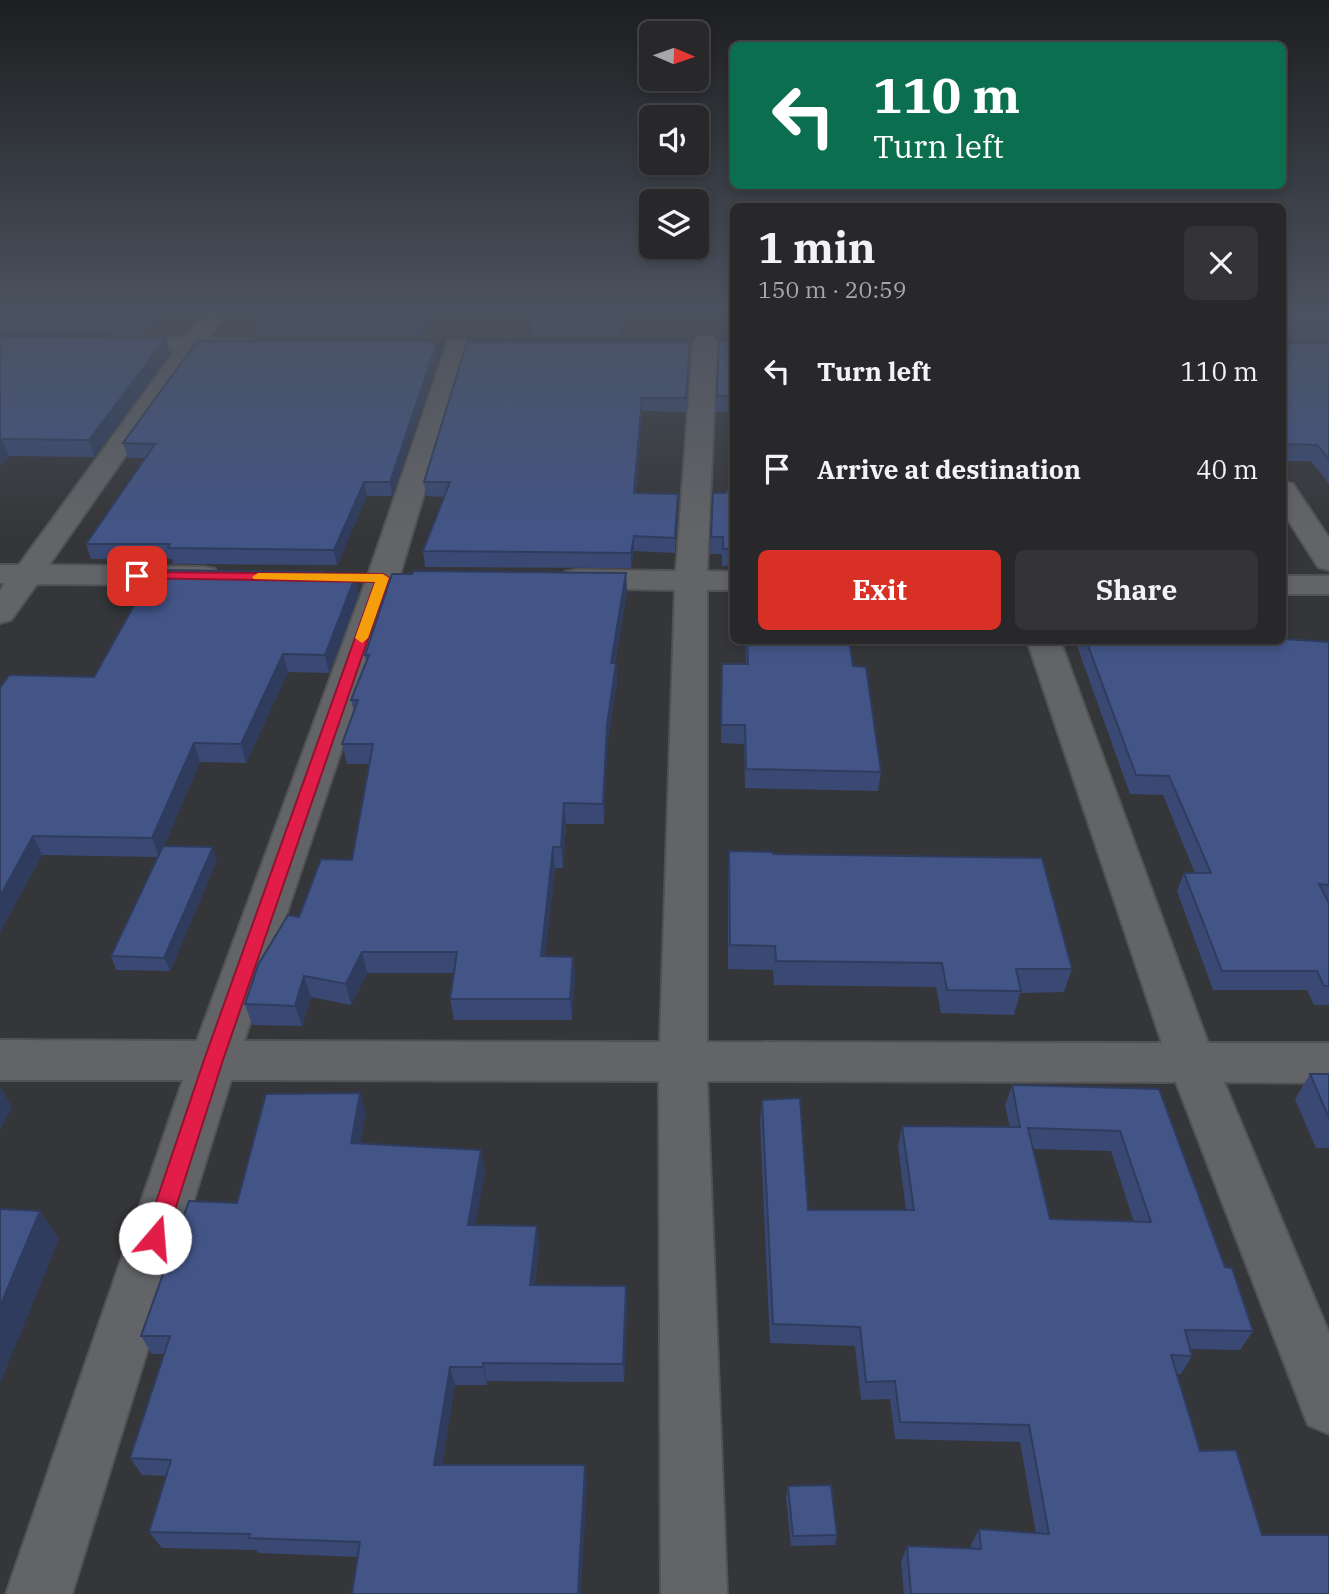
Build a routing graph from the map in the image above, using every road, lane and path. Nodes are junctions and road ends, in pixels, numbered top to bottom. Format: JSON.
{"nodes":[{"id":1,"x":161,"y":383,"type":"edge"},
{"id":2,"x":444,"y":383,"type":"edge"},
{"id":3,"x":704,"y":383,"type":"edge"},
{"id":4,"x":1286,"y":495,"type":"edge"},
{"id":5,"x":1329,"y":561,"type":"edge"},
{"id":6,"x":14,"y":575,"type":"edge"},
{"id":7,"x":233,"y":576,"type":"edge"},
{"id":8,"x":544,"y":579,"type":"edge"},
{"id":9,"x":712,"y":580,"type":"edge"},
{"id":10,"x":1286,"y":585,"type":"edge"},
{"id":11,"x":1329,"y":585,"type":"edge"},
{"id":12,"x":0,"y":613,"type":"edge"},
{"id":13,"x":1044,"y":644,"type":"edge"},
{"id":14,"x":0,"y":1060,"type":"edge"},
{"id":15,"x":214,"y":1060,"type":"junction"},
{"id":16,"x":683,"y":1062,"type":"junction"},
{"id":17,"x":1192,"y":1063,"type":"junction"},
{"id":18,"x":1329,"y":1063,"type":"edge"},
{"id":19,"x":1329,"y":1404,"type":"edge"},
{"id":20,"x":39,"y":1594,"type":"edge"},
{"id":21,"x":694,"y":1594,"type":"edge"}],
"edges":[{"from":1,"to":6,"type":"street"},
{"from":2,"to":15,"type":"street"},
{"from":3,"to":9,"type":"street"},
{"from":4,"to":5,"type":"street"},
{"from":6,"to":7,"type":"street"},
{"from":6,"to":12,"type":"street"},
{"from":8,"to":9,"type":"street"},
{"from":9,"to":16,"type":"street"},
{"from":10,"to":11,"type":"street"},
{"from":13,"to":17,"type":"street"},
{"from":14,"to":15,"type":"street"},
{"from":15,"to":16,"type":"street"},
{"from":15,"to":20,"type":"street"},
{"from":16,"to":17,"type":"street"},
{"from":16,"to":21,"type":"street"},
{"from":17,"to":18,"type":"street"},
{"from":17,"to":19,"type":"street"}]}
